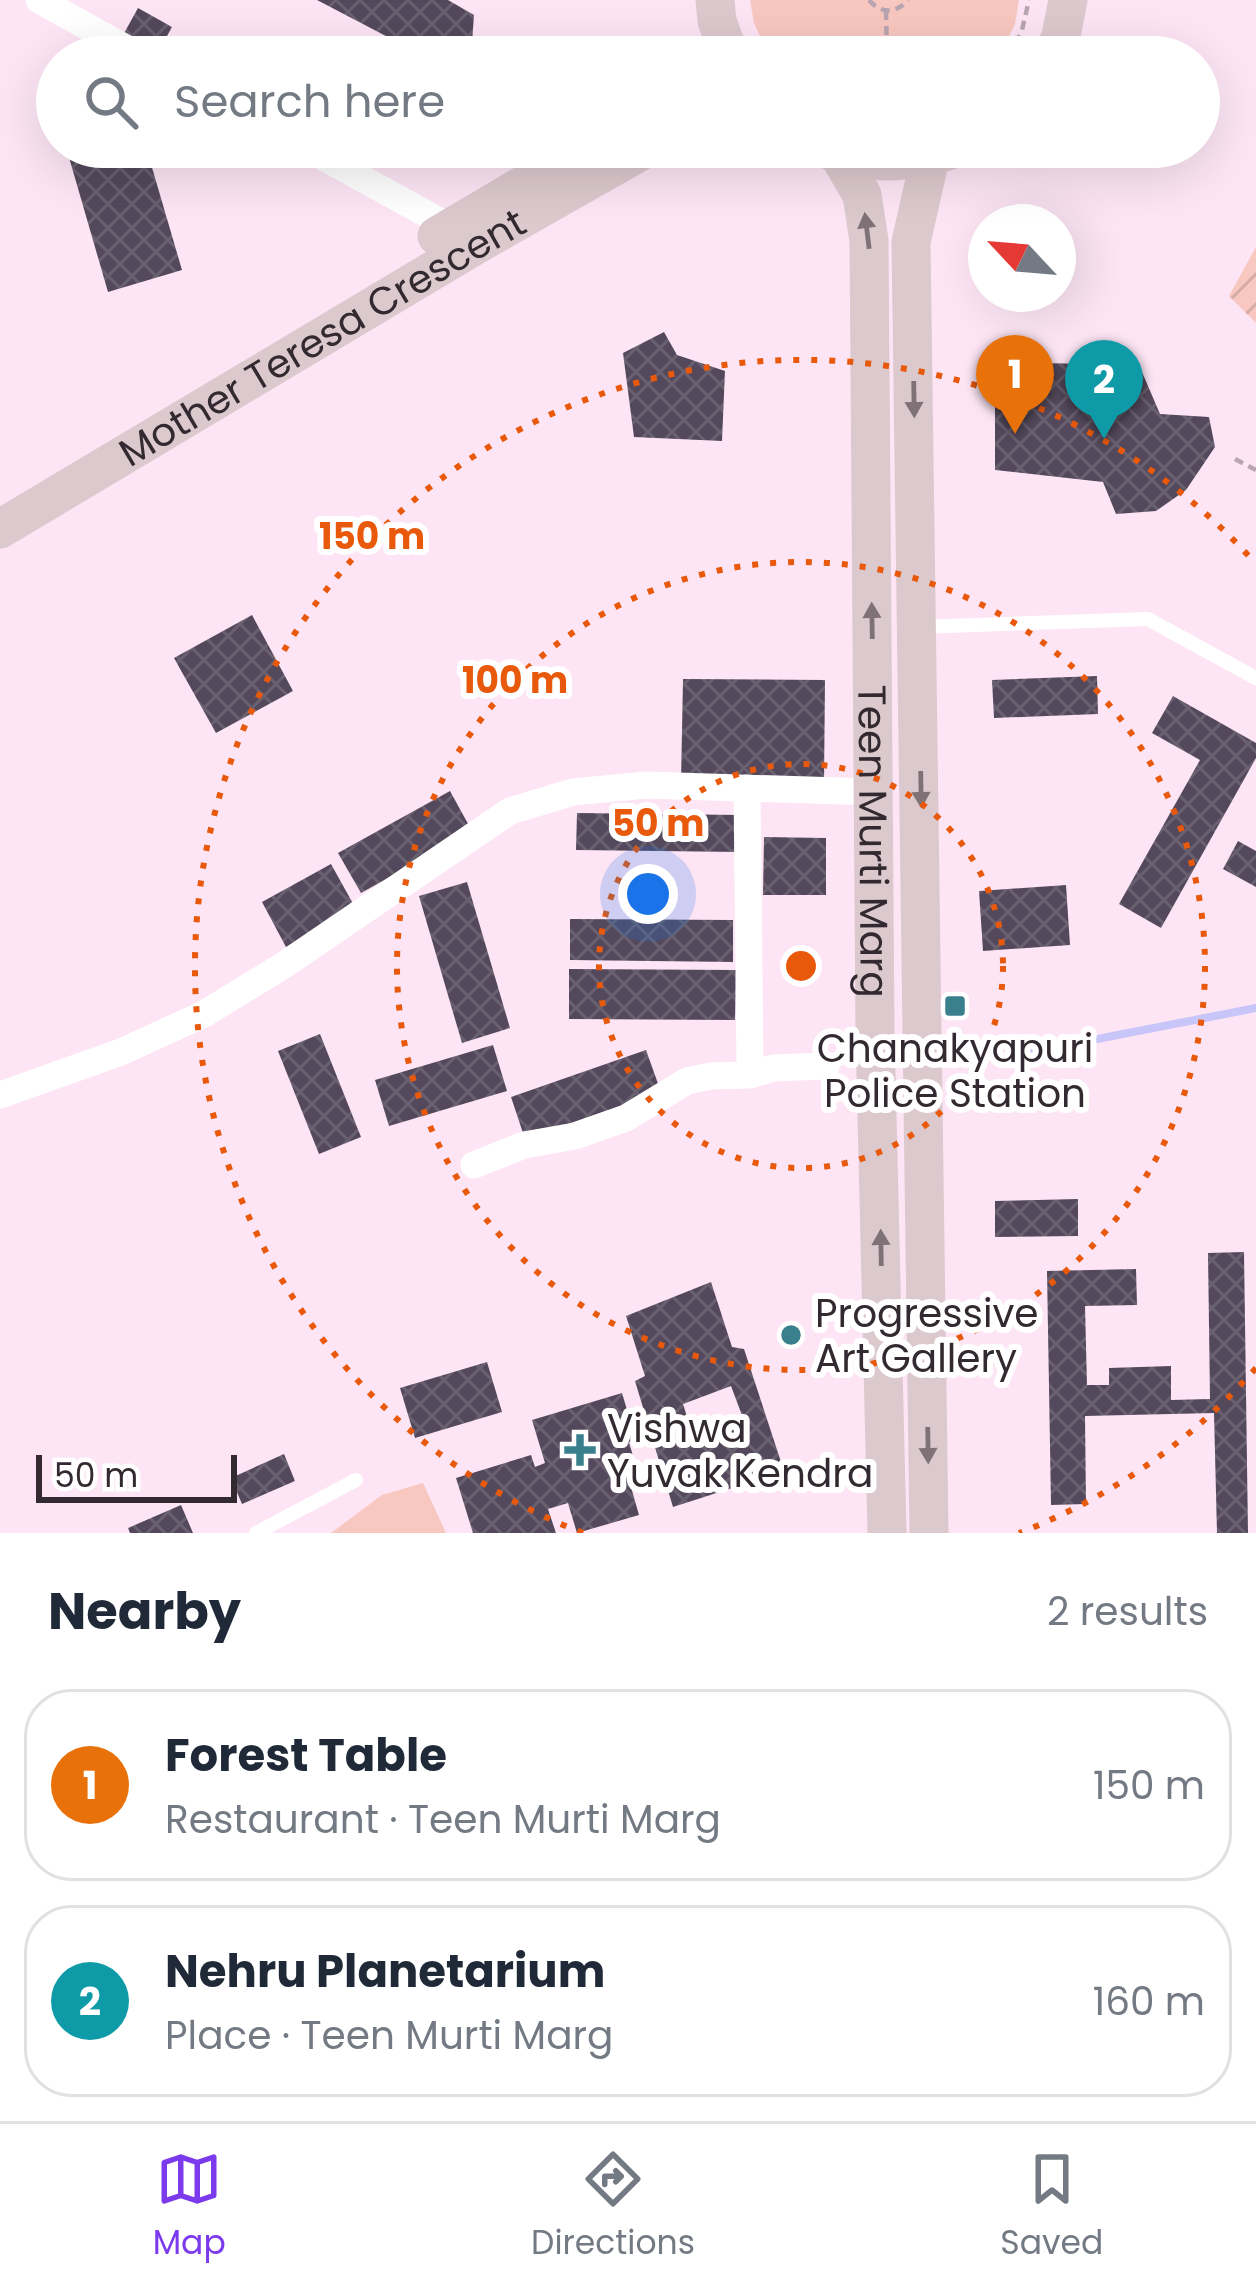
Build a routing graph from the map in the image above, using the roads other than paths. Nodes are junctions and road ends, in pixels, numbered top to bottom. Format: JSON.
{"nodes":[{"id":1,"x":1068,"y":0,"type":"edge"},
{"id":2,"x":51,"y":3,"type":"edge"},
{"id":3,"x":107,"y":36,"type":"edge"},
{"id":4,"x":1061,"y":36,"type":"edge"},
{"id":5,"x":343,"y":168,"type":"edge"},
{"id":6,"x":553,"y":168,"type":"edge"},
{"id":7,"x":611,"y":168,"type":"edge"},
{"id":8,"x":842,"y":168,"type":"edge"},
{"id":9,"x":938,"y":168,"type":"edge"},
{"id":10,"x":452,"y":228,"type":"junction"},
{"id":11,"x":0,"y":498,"type":"edge"},
{"id":12,"x":0,"y":529,"type":"edge"},
{"id":13,"x":918,"y":627,"type":"junction"},
{"id":14,"x":1256,"y":678,"type":"edge"},
{"id":15,"x":747,"y":788,"type":"junction"},
{"id":16,"x":873,"y":791,"type":"junction"},
{"id":17,"x":826,"y":1066,"type":"dead end"},
{"id":18,"x":750,"y":1067,"type":"dead end"},
{"id":19,"x":0,"y":1095,"type":"edge"},
{"id":20,"x":474,"y":1166,"type":"dead end"},
{"id":21,"x":356,"y":1480,"type":"dead end"},
{"id":22,"x":256,"y":1533,"type":"edge"},
{"id":23,"x":887,"y":1533,"type":"edge"},
{"id":24,"x":929,"y":1533,"type":"edge"}],
"edges":[{"from":1,"to":4,"type":"main road"},
{"from":2,"to":3,"type":"street"},
{"from":5,"to":10,"type":"street"},
{"from":6,"to":10,"type":"main road","name":"Mother Teresa Crescent"},
{"from":7,"to":12,"type":"main road","name":"Mother Teresa Crescent"},
{"from":16,"to":8,"type":"main road","name":"Teen Murti Marg","one_way":true},
{"from":9,"to":13,"type":"main road","name":"Teen Murti Marg","one_way":true},
{"from":10,"to":11,"type":"main road","name":"Mother Teresa Crescent"},
{"from":13,"to":14,"type":"lane"},
{"from":13,"to":24,"type":"main road","name":"Teen Murti Marg","one_way":true},
{"from":15,"to":16,"type":"street"},
{"from":15,"to":18,"type":"street"},
{"from":15,"to":19,"type":"street"},
{"from":23,"to":16,"type":"main road","name":"Teen Murti Marg","one_way":true},
{"from":17,"to":20,"type":"street"},
{"from":21,"to":22,"type":"lane"}]}
